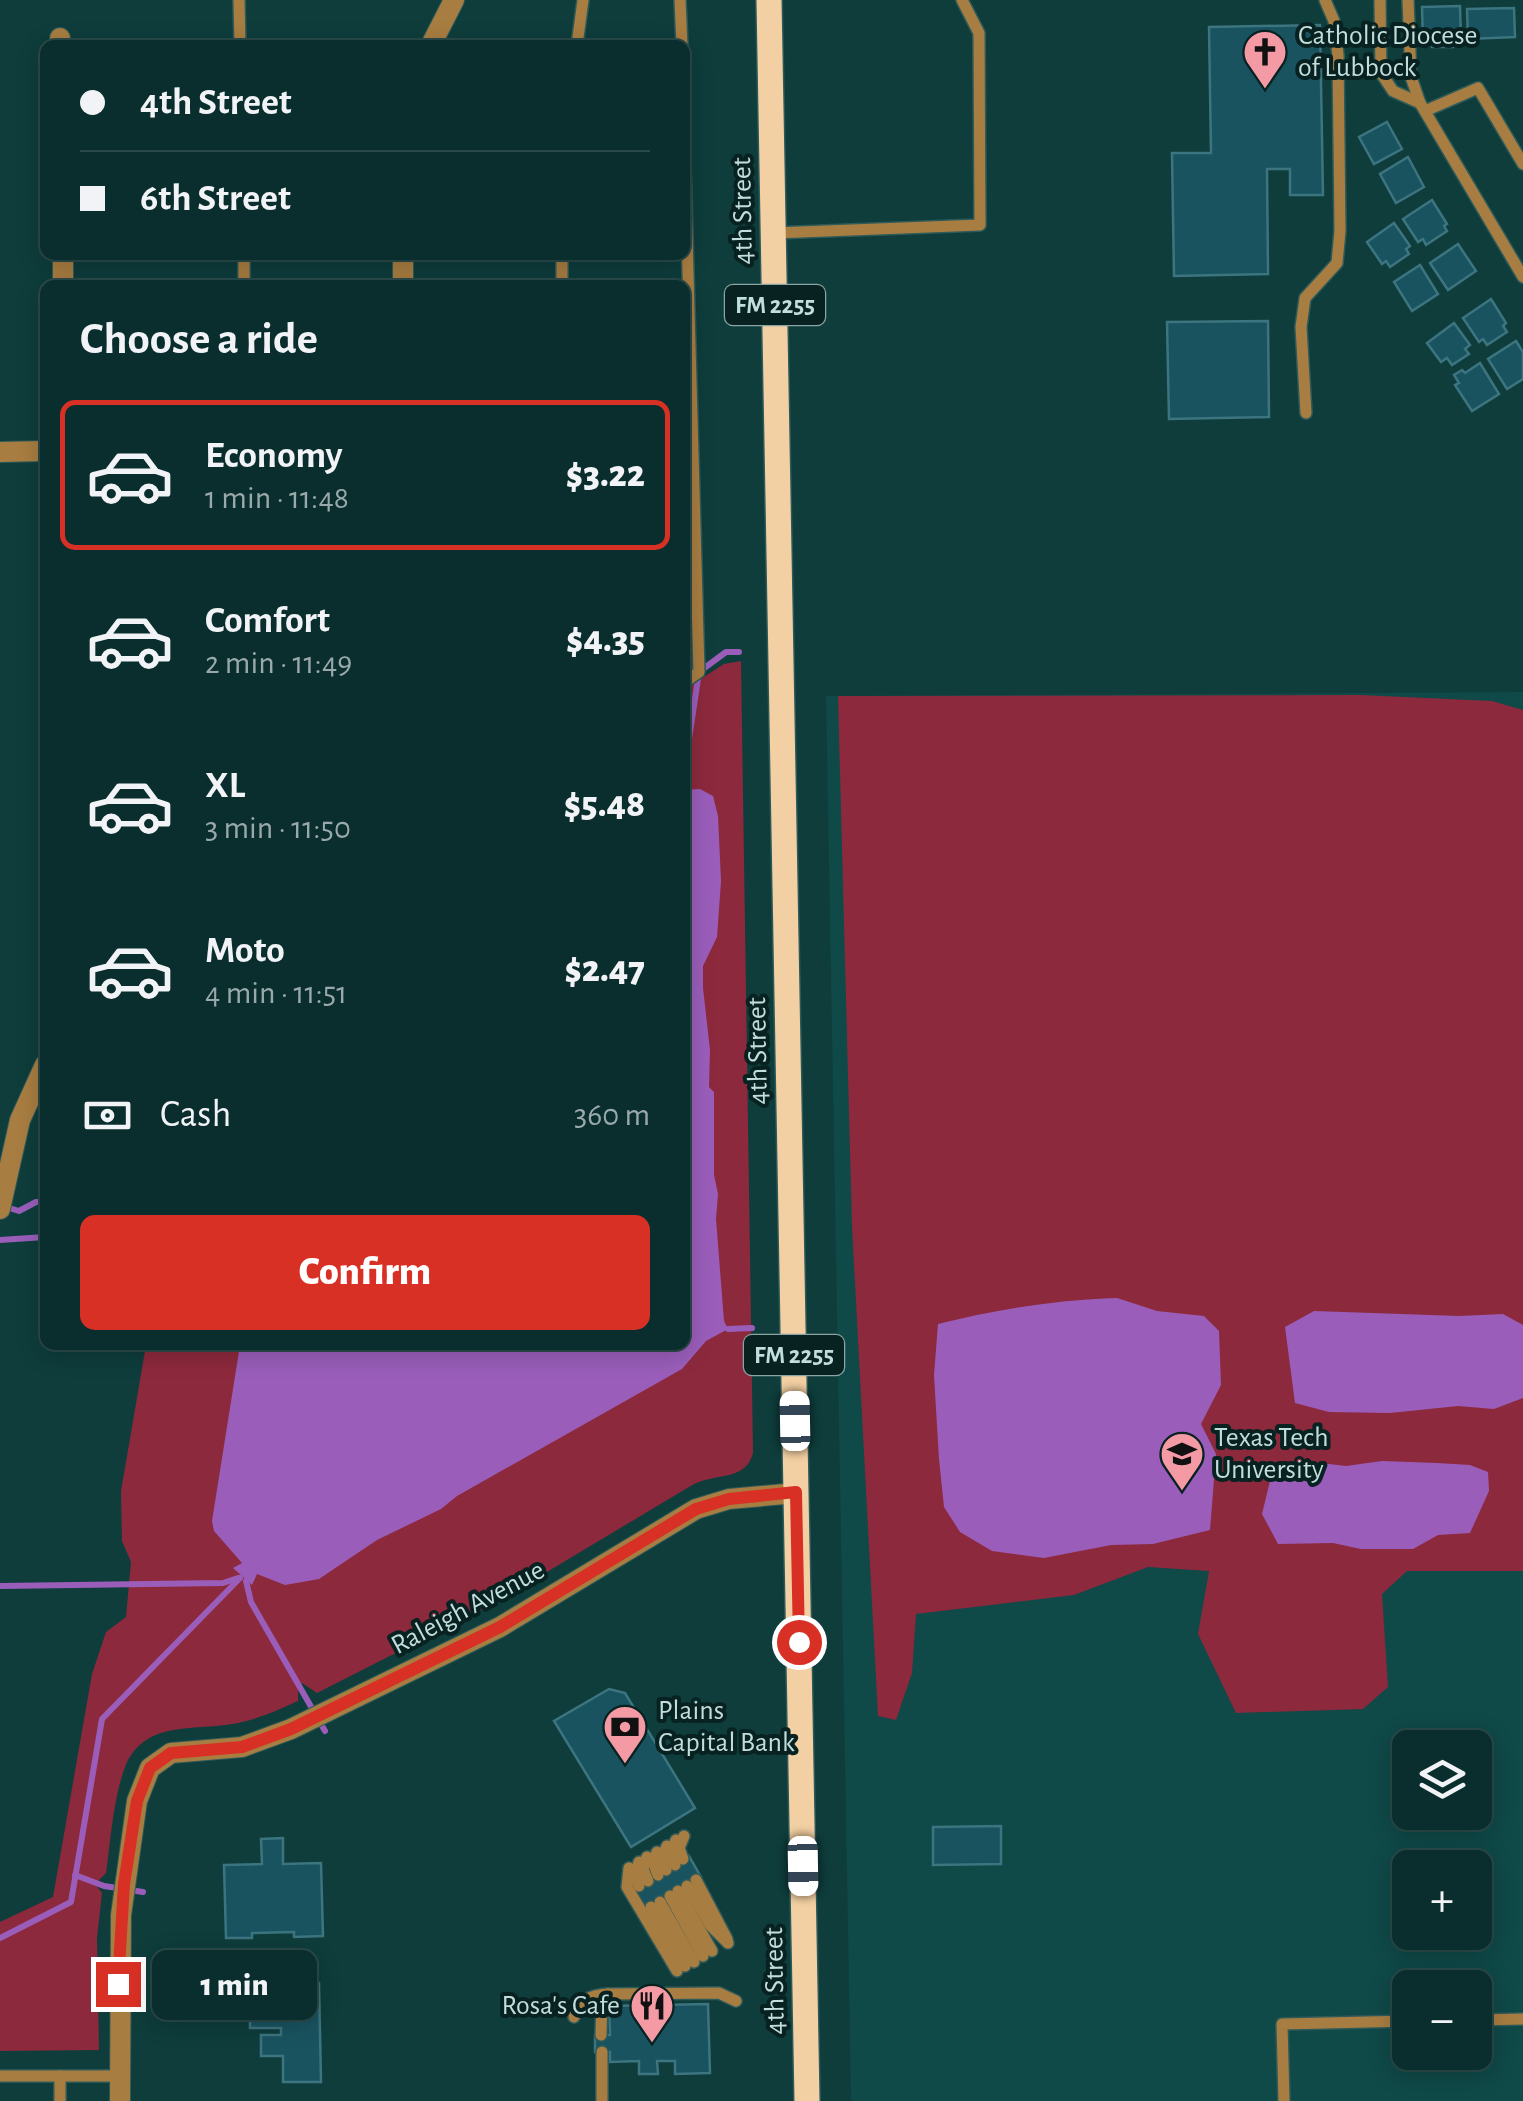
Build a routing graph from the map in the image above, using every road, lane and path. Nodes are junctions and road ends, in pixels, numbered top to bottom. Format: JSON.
{"nodes":[{"id":1,"x":239,"y":0,"type":"edge"},
{"id":2,"x":454,"y":0,"type":"edge"},
{"id":3,"x":582,"y":0,"type":"edge"},
{"id":4,"x":680,"y":0,"type":"edge"},
{"id":5,"x":770,"y":0,"type":"edge"},
{"id":6,"x":962,"y":0,"type":"edge"},
{"id":7,"x":1326,"y":0,"type":"edge"},
{"id":8,"x":1380,"y":0,"type":"edge"},
{"id":9,"x":1408,"y":0,"type":"edge"},
{"id":10,"x":240,"y":40,"type":"edge"},
{"id":11,"x":434,"y":40,"type":"edge"},
{"id":12,"x":578,"y":40,"type":"edge"},
{"id":13,"x":682,"y":40,"type":"edge"},
{"id":14,"x":1422,"y":107,"type":"junction"},
{"id":15,"x":1523,"y":164,"type":"edge"},
{"id":16,"x":774,"y":233,"type":"junction"},
{"id":17,"x":1523,"y":277,"type":"edge"},
{"id":18,"x":690,"y":345,"type":"edge"},
{"id":19,"x":1306,"y":413,"type":"dead end"},
{"id":20,"x":40,"y":451,"type":"edge"},
{"id":21,"x":0,"y":452,"type":"edge"},
{"id":22,"x":690,"y":678,"type":"edge"},
{"id":23,"x":40,"y":1076,"type":"edge"},
{"id":24,"x":0,"y":1210,"type":"edge"},
{"id":25,"x":796,"y":1492,"type":"junction"},
{"id":26,"x":657,"y":1852,"type":"junction"},
{"id":27,"x":661,"y":1873,"type":"junction"},
{"id":28,"x":674,"y":1894,"type":"junction"},
{"id":29,"x":728,"y":1943,"type":"dead end"},
{"id":30,"x":694,"y":1961,"type":"junction"},
{"id":31,"x":608,"y":1994,"type":"junction"},
{"id":32,"x":736,"y":2001,"type":"dead end"},
{"id":33,"x":574,"y":2017,"type":"dead end"},
{"id":34,"x":1523,"y":2019,"type":"edge"},
{"id":35,"x":1492,"y":2020,"type":"edge"},
{"id":36,"x":1392,"y":2022,"type":"edge"},
{"id":37,"x":602,"y":2035,"type":"dead end"},
{"id":38,"x":602,"y":2052,"type":"dead end"},
{"id":39,"x":0,"y":2076,"type":"edge"},
{"id":40,"x":60,"y":2076,"type":"junction"},
{"id":41,"x":120,"y":2076,"type":"junction"},
{"id":42,"x":60,"y":2101,"type":"edge"},
{"id":43,"x":120,"y":2101,"type":"edge"},
{"id":44,"x":602,"y":2101,"type":"edge"},
{"id":45,"x":807,"y":2101,"type":"edge"},
{"id":46,"x":1284,"y":2101,"type":"edge"}],
"edges":[{"from":1,"to":10,"type":"lane"},
{"from":2,"to":11,"type":"street"},
{"from":3,"to":12,"type":"lane"},
{"from":4,"to":13,"type":"lane"},
{"from":5,"to":16,"type":"main road","name":"4th Street","number":"FM 2255"},
{"from":6,"to":16,"type":"lane"},
{"from":7,"to":19,"type":"lane"},
{"from":8,"to":14,"type":"lane"},
{"from":9,"to":14,"type":"lane"},
{"from":14,"to":15,"type":"lane"},
{"from":14,"to":17,"type":"lane"},
{"from":16,"to":25,"type":"main road","name":"4th Street","number":"FM 2255"},
{"from":18,"to":22,"type":"lane"},
{"from":20,"to":21,"type":"street"},
{"from":23,"to":24,"type":"street"},
{"from":25,"to":41,"type":"street","name":"Raleigh Avenue"},
{"from":25,"to":45,"type":"main road","name":"4th Street","number":"FM 2255"},
{"from":26,"to":27,"type":"lane"},
{"from":26,"to":27,"type":"lane"},
{"from":26,"to":27,"type":"lane"},
{"from":26,"to":30,"type":"lane"},
{"from":28,"to":29,"type":"lane"},
{"from":28,"to":30,"type":"lane"},
{"from":28,"to":30,"type":"lane"},
{"from":31,"to":32,"type":"lane"},
{"from":31,"to":33,"type":"lane"},
{"from":31,"to":37,"type":"lane"},
{"from":34,"to":35,"type":"lane"},
{"from":36,"to":46,"type":"lane"},
{"from":38,"to":44,"type":"lane"},
{"from":39,"to":40,"type":"lane"},
{"from":40,"to":41,"type":"lane"},
{"from":40,"to":42,"type":"lane"},
{"from":41,"to":43,"type":"street"}]}
